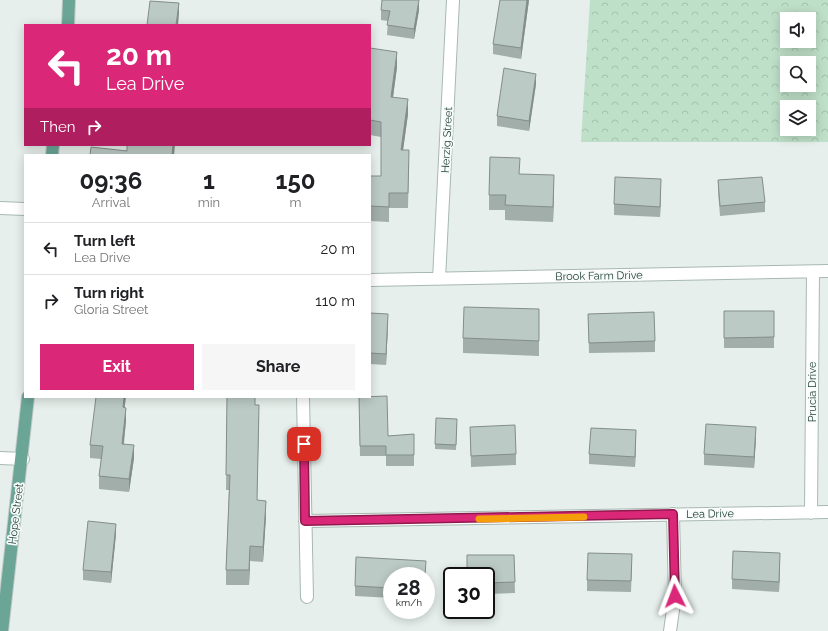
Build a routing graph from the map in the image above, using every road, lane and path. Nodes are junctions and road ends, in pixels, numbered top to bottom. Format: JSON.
{"nodes":[{"id":1,"x":69,"y":0,"type":"edge"},
{"id":2,"x":453,"y":0,"type":"edge"},
{"id":3,"x":68,"y":24,"type":"edge"},
{"id":4,"x":0,"y":208,"type":"edge"},
{"id":5,"x":24,"y":209,"type":"edge"},
{"id":6,"x":828,"y":271,"type":"edge"},
{"id":7,"x":813,"y":272,"type":"junction"},
{"id":8,"x":439,"y":279,"type":"junction"},
{"id":9,"x":371,"y":280,"type":"edge"},
{"id":10,"x":28,"y":398,"type":"edge"},
{"id":11,"x":303,"y":398,"type":"edge"},
{"id":12,"x":0,"y":458,"type":"edge"},
{"id":13,"x":23,"y":459,"type":"junction"},
{"id":14,"x":811,"y":512,"type":"junction"},
{"id":15,"x":828,"y":512,"type":"edge"},
{"id":16,"x":673,"y":514,"type":"junction"},
{"id":17,"x":305,"y":521,"type":"junction"},
{"id":18,"x":307,"y":597,"type":"dead end"},
{"id":19,"x":2,"y":631,"type":"edge"},
{"id":20,"x":670,"y":631,"type":"edge"}],
"edges":[{"from":1,"to":3,"type":"main road"},
{"from":2,"to":8,"type":"street","name":"Herzig Street"},
{"from":4,"to":5,"type":"street"},
{"from":6,"to":7,"type":"street","name":"Brook Farm Drive"},
{"from":7,"to":8,"type":"street","name":"Brook Farm Drive"},
{"from":7,"to":14,"type":"street","name":"Prucia Drive"},
{"from":8,"to":9,"type":"street","name":"Brook Farm Drive"},
{"from":10,"to":13,"type":"main road","name":"Hope Street"},
{"from":11,"to":17,"type":"street"},
{"from":12,"to":13,"type":"street"},
{"from":13,"to":19,"type":"main road","name":"Hope Street"},
{"from":14,"to":15,"type":"street","name":"Lea Drive"},
{"from":14,"to":16,"type":"street","name":"Lea Drive"},
{"from":16,"to":17,"type":"street","name":"Lea Drive"},
{"from":16,"to":20,"type":"street"},
{"from":17,"to":18,"type":"street"}]}
